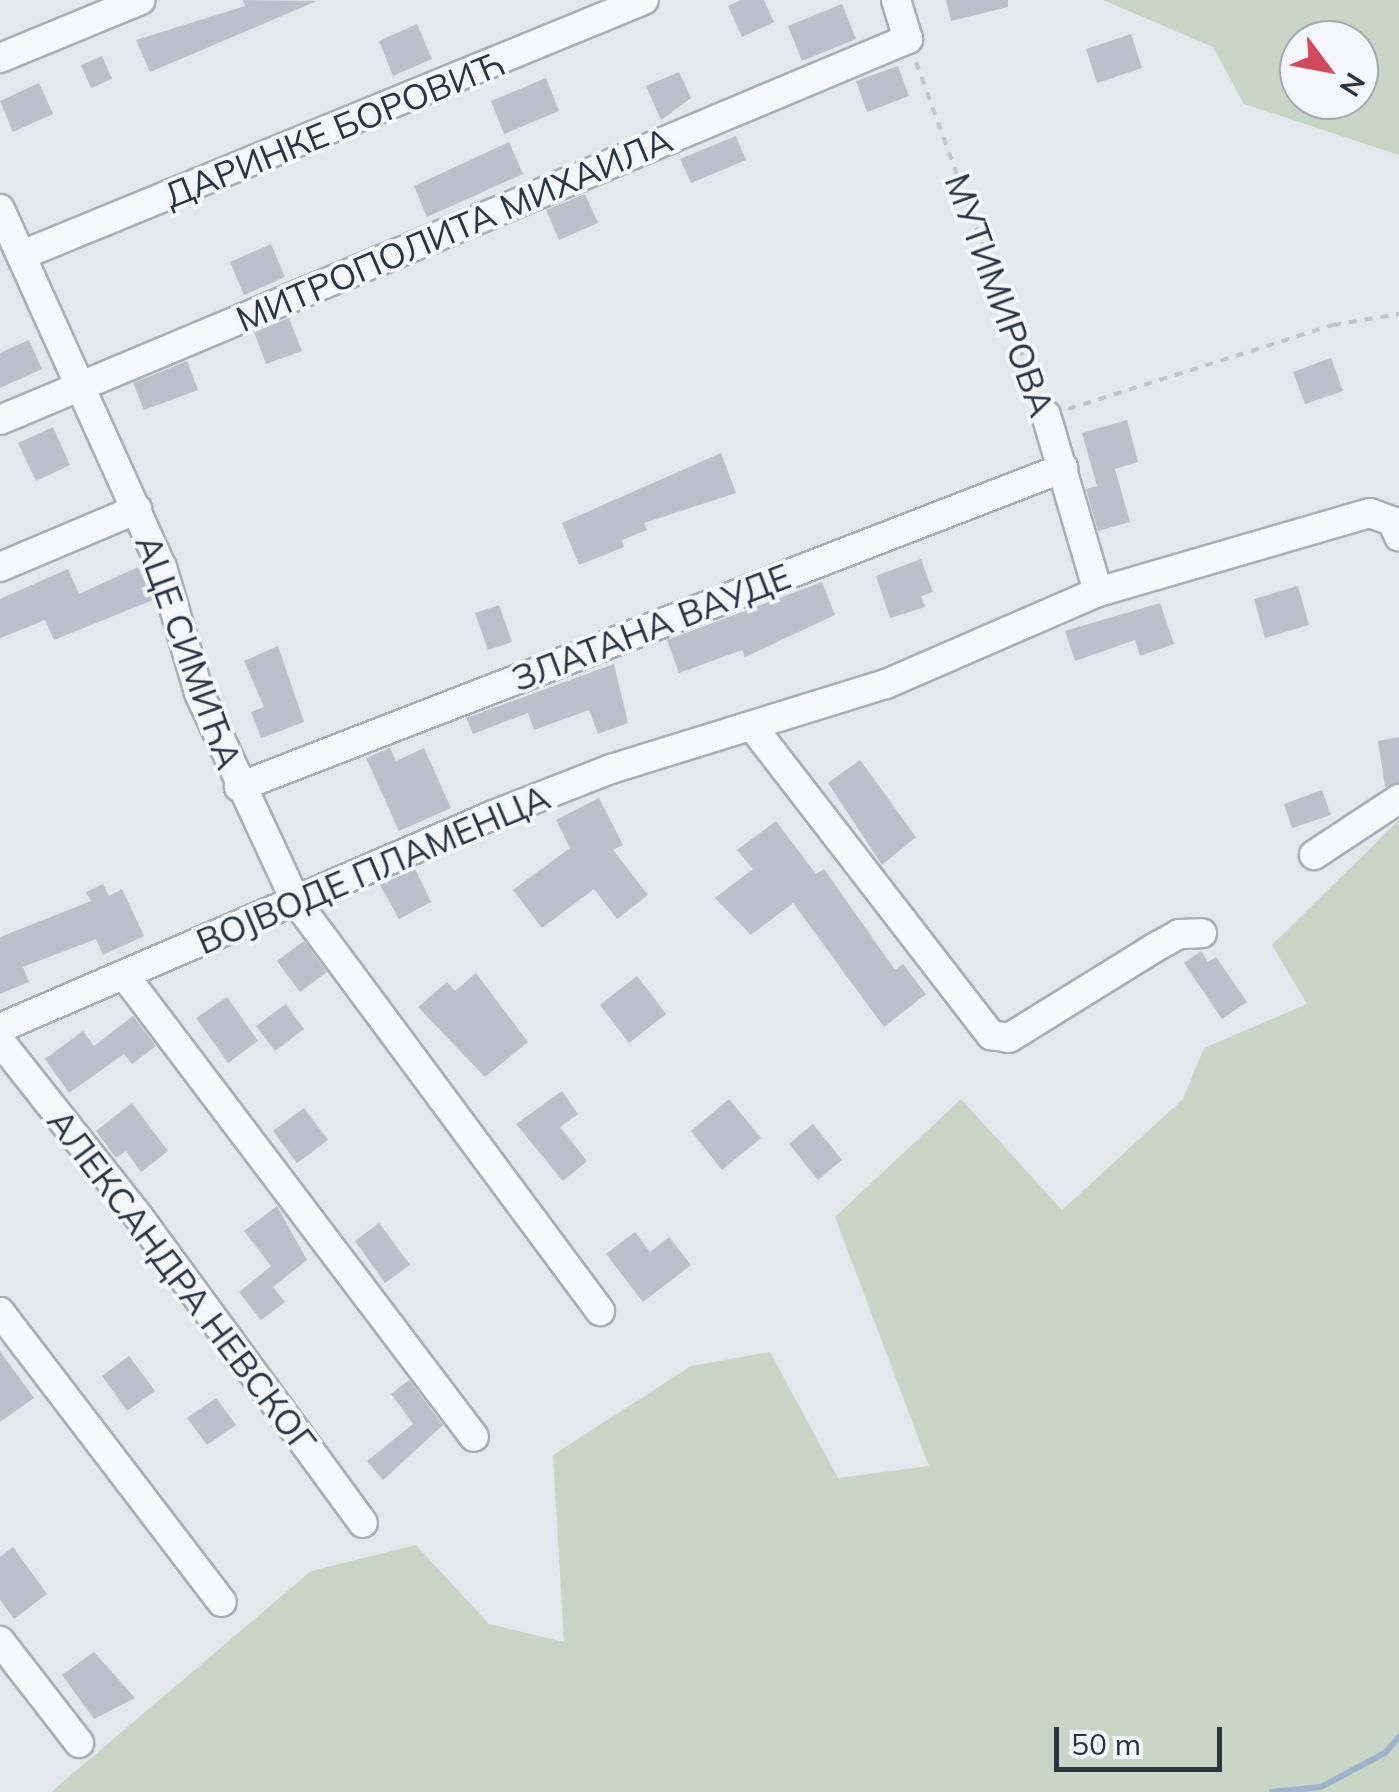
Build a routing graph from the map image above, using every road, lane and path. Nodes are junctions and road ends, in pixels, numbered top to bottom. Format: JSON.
{"nodes":[{"id":1,"x":141,"y":0,"type":"edge"},
{"id":2,"x":644,"y":0,"type":"edge"},
{"id":3,"x":896,"y":0,"type":"edge"},
{"id":4,"x":908,"y":38,"type":"junction"},
{"id":5,"x":0,"y":58,"type":"edge"},
{"id":6,"x":0,"y":209,"type":"edge"},
{"id":7,"x":13,"y":254,"type":"edge"},
{"id":8,"x":1399,"y":314,"type":"edge"},
{"id":9,"x":76,"y":388,"type":"junction"},
{"id":10,"x":1046,"y":416,"type":"junction"},
{"id":11,"x":0,"y":420,"type":"edge"},
{"id":12,"x":1063,"y":468,"type":"junction"},
{"id":13,"x":136,"y":509,"type":"junction"},
{"id":14,"x":1399,"y":538,"type":"edge"},
{"id":15,"x":0,"y":567,"type":"edge"},
{"id":16,"x":1098,"y":592,"type":"junction"},
{"id":17,"x":752,"y":726,"type":"junction"},
{"id":18,"x":238,"y":786,"type":"junction"},
{"id":19,"x":1399,"y":799,"type":"edge"},
{"id":20,"x":1314,"y":856,"type":"dead end"},
{"id":21,"x":294,"y":900,"type":"junction"},
{"id":22,"x":1202,"y":933,"type":"dead end"},
{"id":23,"x":125,"y":976,"type":"junction"},
{"id":24,"x":0,"y":1028,"type":"edge"},
{"id":25,"x":0,"y":1041,"type":"edge"},
{"id":26,"x":600,"y":1311,"type":"dead end"},
{"id":27,"x":0,"y":1312,"type":"edge"},
{"id":28,"x":474,"y":1437,"type":"dead end"},
{"id":29,"x":363,"y":1523,"type":"dead end"},
{"id":30,"x":222,"y":1602,"type":"dead end"},
{"id":31,"x":0,"y":1641,"type":"edge"},
{"id":32,"x":79,"y":1744,"type":"dead end"}],
"edges":[{"from":1,"to":5,"type":"street"},
{"from":2,"to":7,"type":"street","name":"ДАРИНКЕ БОРОВИЋ"},
{"from":3,"to":4,"type":"street"},
{"from":4,"to":9,"type":"street","name":"МИТРОПОЛИТА МИХАИЛА"},
{"from":4,"to":10,"type":"path","name":"МУТИМИРОВА"},
{"from":6,"to":7,"type":"street","name":"АЦЕ СИМИЋА"},
{"from":7,"to":9,"type":"street","name":"АЦЕ СИМИЋА"},
{"from":8,"to":10,"type":"path"},
{"from":9,"to":11,"type":"street","name":"МИТРОПОЛИТА МИХАИЛА"},
{"from":9,"to":13,"type":"street","name":"АЦЕ СИМИЋА"},
{"from":10,"to":12,"type":"street","name":"МУТИМИРОВА"},
{"from":12,"to":16,"type":"street","name":"МУТИМИРОВА"},
{"from":12,"to":18,"type":"street","name":"ЗЛАТАНА ВАУДЕ"},
{"from":13,"to":15,"type":"street"},
{"from":13,"to":18,"type":"street","name":"АЦЕ СИМИЋА"},
{"from":14,"to":16,"type":"street","name":"ВОЈВОДЕ ПЛАМЕНЦА"},
{"from":16,"to":17,"type":"street","name":"ВОЈВОДЕ ПЛАМЕНЦА"},
{"from":17,"to":21,"type":"street","name":"ВОЈВОДЕ ПЛАМЕНЦА"},
{"from":17,"to":22,"type":"street"},
{"from":18,"to":21,"type":"street","name":"АЦЕ СИМИЋА"},
{"from":19,"to":20,"type":"street"},
{"from":21,"to":23,"type":"street","name":"ВОЈВОДЕ ПЛАМЕНЦА"},
{"from":21,"to":26,"type":"street","name":"АЦЕ СИМИЋА"},
{"from":23,"to":24,"type":"street","name":"ВОЈВОДЕ ПЛАМЕНЦА"},
{"from":23,"to":28,"type":"street"},
{"from":25,"to":29,"type":"street","name":"АЛЕКСАНДРА НЕВСКОГ"},
{"from":27,"to":30,"type":"street"},
{"from":31,"to":32,"type":"street"}]}
